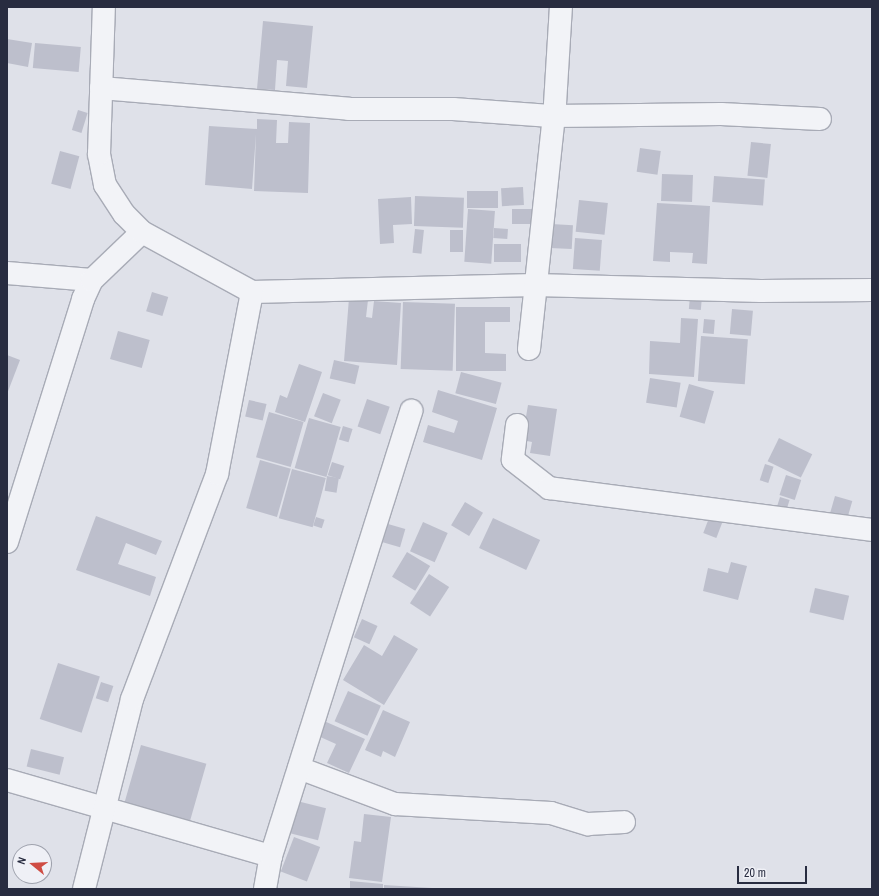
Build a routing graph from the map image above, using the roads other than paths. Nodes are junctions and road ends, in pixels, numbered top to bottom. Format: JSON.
{"nodes":[{"id":1,"x":104,"y":7,"type":"edge"},
{"id":2,"x":561,"y":7,"type":"edge"},
{"id":3,"x":101,"y":88,"type":"junction"},
{"id":4,"x":551,"y":116,"type":"junction"},
{"id":5,"x":820,"y":119,"type":"dead end"},
{"id":6,"x":142,"y":232,"type":"junction"},
{"id":7,"x":7,"y":273,"type":"edge"},
{"id":8,"x":92,"y":280,"type":"junction"},
{"id":9,"x":535,"y":285,"type":"junction"},
{"id":10,"x":872,"y":290,"type":"edge"},
{"id":11,"x":252,"y":292,"type":"junction"},
{"id":12,"x":529,"y":349,"type":"dead end"},
{"id":13,"x":411,"y":411,"type":"dead end"},
{"id":14,"x":517,"y":425,"type":"dead end"},
{"id":15,"x":872,"y":530,"type":"edge"},
{"id":16,"x":7,"y":542,"type":"edge"},
{"id":17,"x":299,"y":768,"type":"junction"},
{"id":18,"x":7,"y":780,"type":"edge"},
{"id":19,"x":105,"y":808,"type":"junction"},
{"id":20,"x":624,"y":822,"type":"dead end"},
{"id":21,"x":271,"y":856,"type":"junction"},
{"id":22,"x":84,"y":889,"type":"edge"},
{"id":23,"x":265,"y":889,"type":"edge"}],
"edges":[{"from":1,"to":3,"type":"street"},
{"from":2,"to":4,"type":"street"},
{"from":3,"to":4,"type":"street"},
{"from":3,"to":6,"type":"street"},
{"from":4,"to":5,"type":"street"},
{"from":4,"to":9,"type":"street"},
{"from":6,"to":8,"type":"street"},
{"from":6,"to":11,"type":"street"},
{"from":7,"to":8,"type":"street"},
{"from":8,"to":16,"type":"street"},
{"from":9,"to":10,"type":"street"},
{"from":9,"to":11,"type":"street"},
{"from":9,"to":12,"type":"street"},
{"from":11,"to":19,"type":"street"},
{"from":13,"to":17,"type":"street"},
{"from":14,"to":15,"type":"street"},
{"from":17,"to":20,"type":"street"},
{"from":17,"to":21,"type":"street"},
{"from":18,"to":19,"type":"street"},
{"from":19,"to":21,"type":"street"},
{"from":19,"to":22,"type":"street"},
{"from":21,"to":23,"type":"street"}]}
